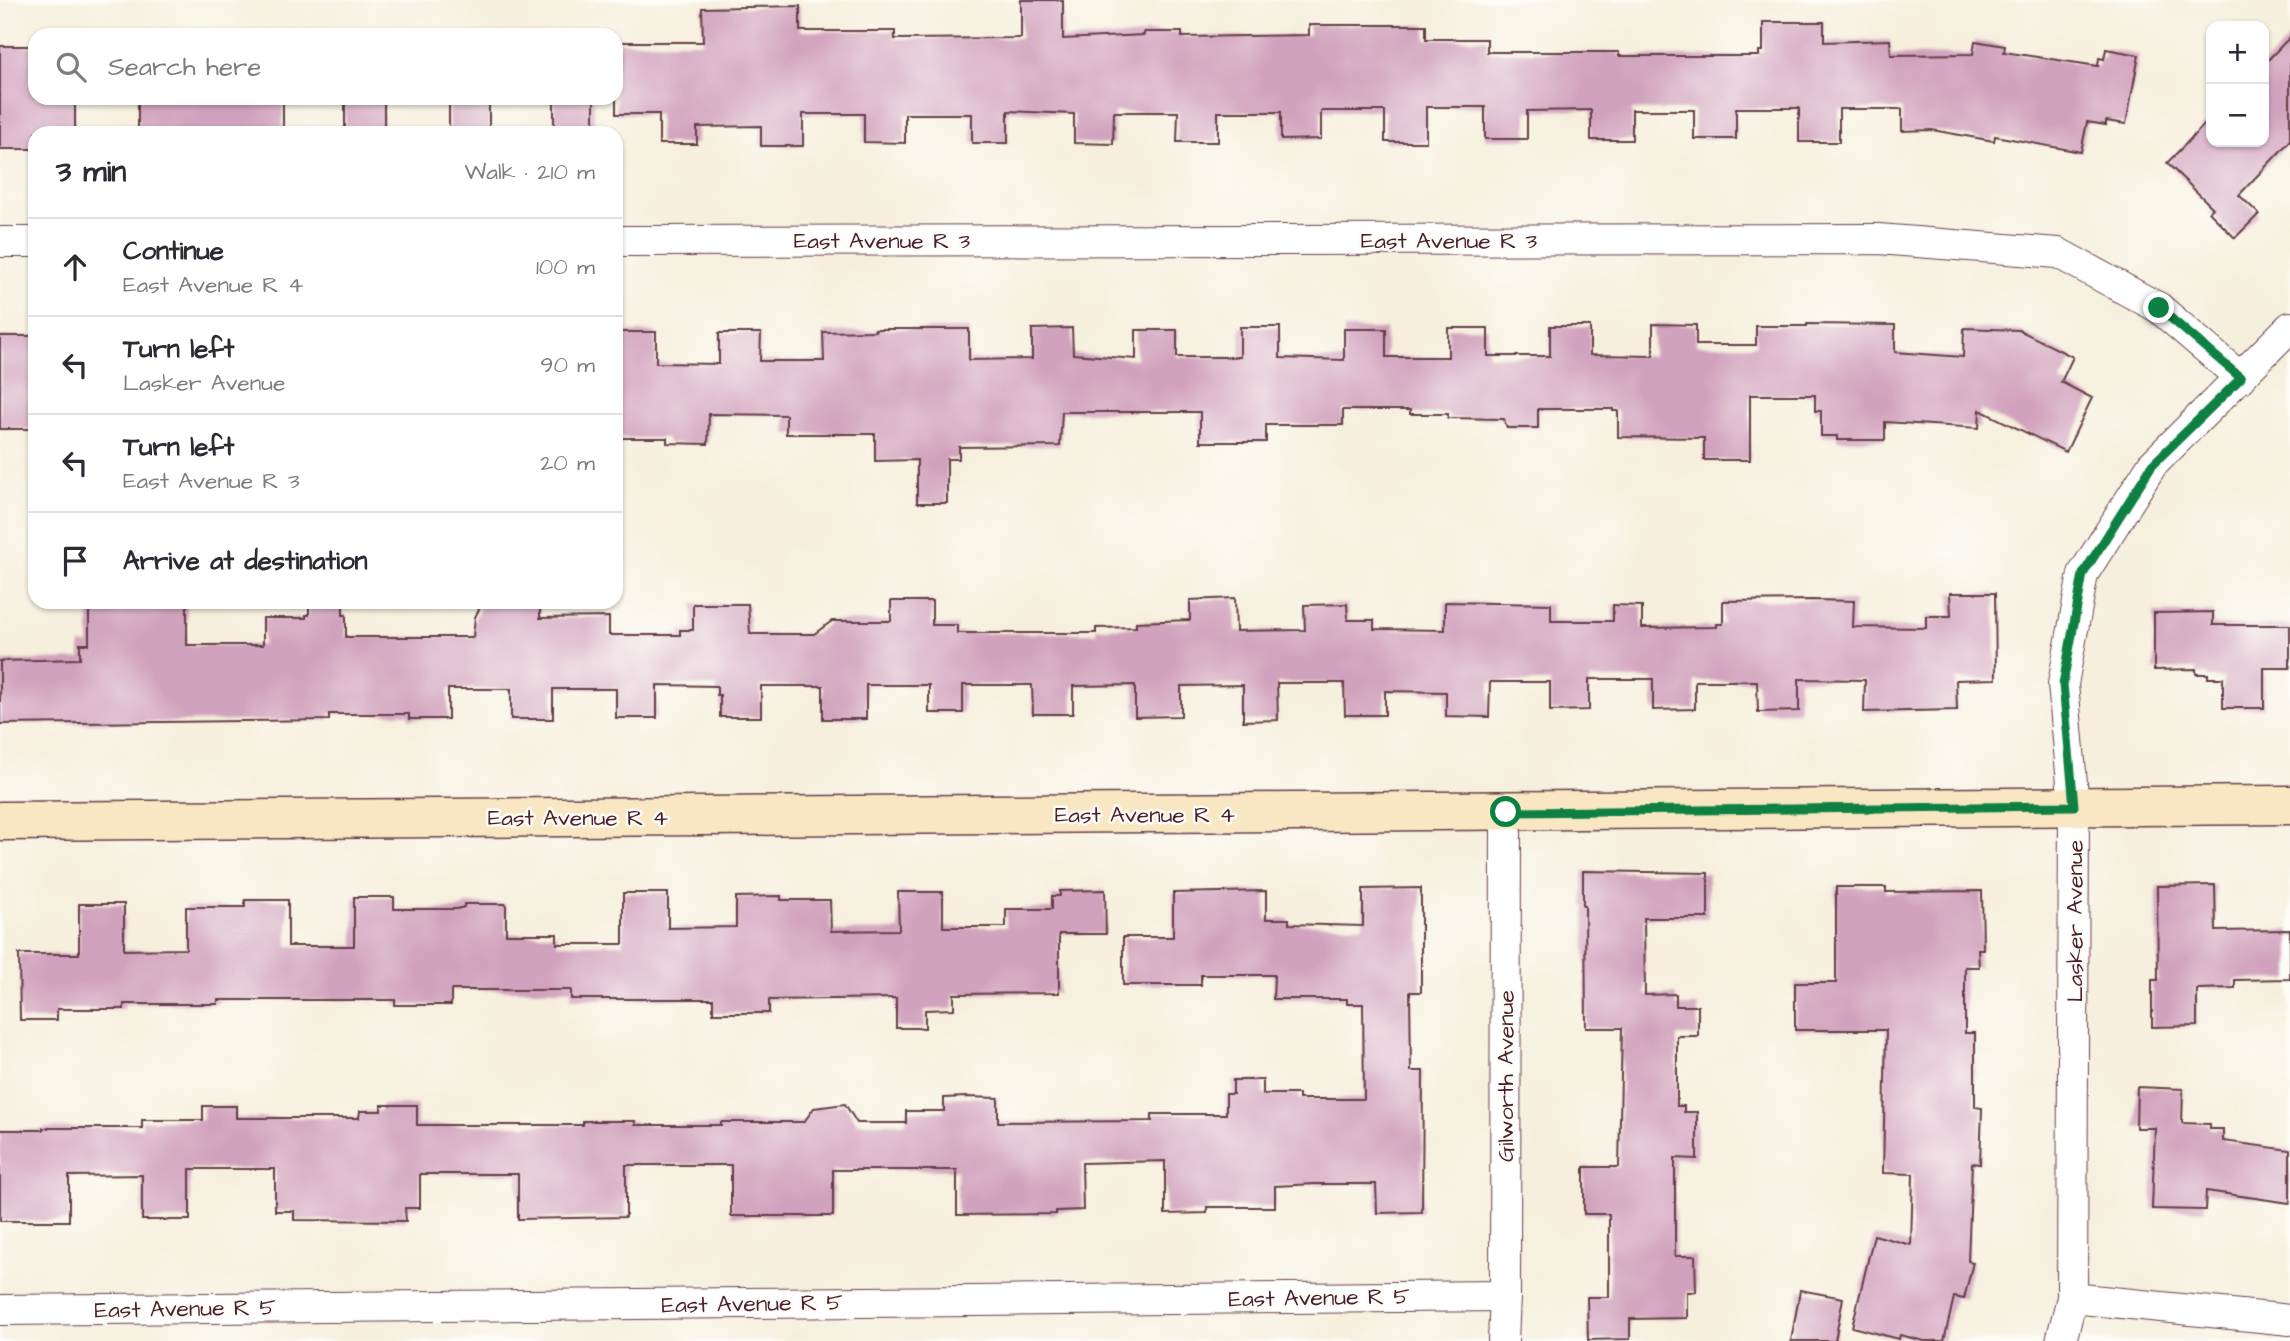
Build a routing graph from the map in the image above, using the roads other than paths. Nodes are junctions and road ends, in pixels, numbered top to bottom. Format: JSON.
{"nodes":[{"id":1,"x":623,"y":241,"type":"edge"},
{"id":2,"x":0,"y":242,"type":"edge"},
{"id":3,"x":28,"y":242,"type":"edge"},
{"id":4,"x":2290,"y":327,"type":"edge"},
{"id":5,"x":2241,"y":378,"type":"junction"},
{"id":6,"x":2290,"y":804,"type":"edge"},
{"id":7,"x":2074,"y":806,"type":"junction"},
{"id":8,"x":1506,"y":812,"type":"junction"},
{"id":9,"x":0,"y":821,"type":"edge"},
{"id":10,"x":1505,"y":1296,"type":"junction"},
{"id":11,"x":2073,"y":1298,"type":"junction"},
{"id":12,"x":0,"y":1310,"type":"edge"},
{"id":13,"x":2290,"y":1320,"type":"edge"},
{"id":14,"x":1503,"y":1341,"type":"edge"},
{"id":15,"x":2061,"y":1341,"type":"edge"}],
"edges":[{"from":1,"to":5,"type":"street","name":"East Avenue R 3"},
{"from":2,"to":3,"type":"street"},
{"from":4,"to":5,"type":"street","name":"Lasker Avenue"},
{"from":5,"to":7,"type":"street","name":"Lasker Avenue"},
{"from":6,"to":7,"type":"street","name":"East Avenue R 4"},
{"from":7,"to":8,"type":"street","name":"East Avenue R 4"},
{"from":7,"to":11,"type":"street","name":"Lasker Avenue"},
{"from":8,"to":9,"type":"street","name":"East Avenue R 4"},
{"from":8,"to":10,"type":"street","name":"Gilworth Avenue"},
{"from":10,"to":12,"type":"street","name":"East Avenue R 5"},
{"from":10,"to":14,"type":"street","name":"Gilworth Avenue"},
{"from":11,"to":13,"type":"street"},
{"from":11,"to":15,"type":"street","name":"Lasker Avenue"}]}
